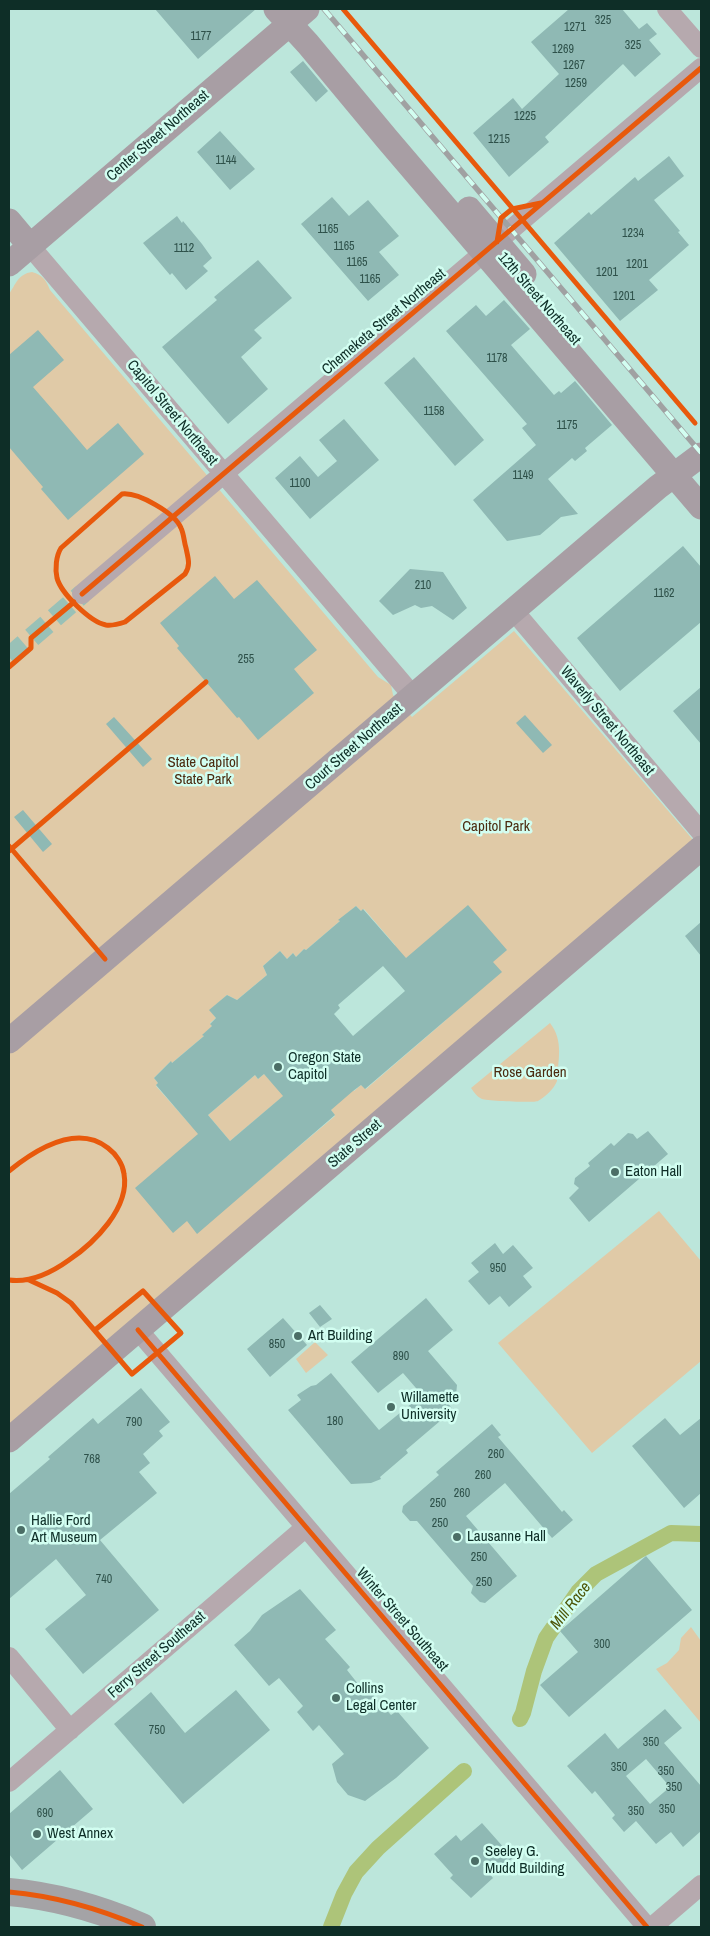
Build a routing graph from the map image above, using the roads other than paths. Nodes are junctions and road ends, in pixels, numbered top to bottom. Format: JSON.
{"nodes":[{"id":1,"x":667,"y":9,"type":"edge"},
{"id":2,"x":295,"y":12,"type":"edge"},
{"id":3,"x":701,"y":48,"type":"edge"},
{"id":4,"x":701,"y":68,"type":"edge"},
{"id":5,"x":9,"y":220,"type":"edge"},
{"id":6,"x":30,"y":246,"type":"junction"},
{"id":7,"x":490,"y":248,"type":"junction"},
{"id":8,"x":9,"y":264,"type":"edge"},
{"id":9,"x":691,"y":469,"type":"edge"},
{"id":10,"x":223,"y":472,"type":"junction"},
{"id":11,"x":701,"y":507,"type":"edge"},
{"id":12,"x":82,"y":594,"type":"tunnel mouth"},
{"id":13,"x":513,"y":610,"type":"junction"},
{"id":14,"x":413,"y":696,"type":"junction"},
{"id":15,"x":701,"y":832,"type":"edge"},
{"id":16,"x":701,"y":848,"type":"edge"},
{"id":17,"x":9,"y":1041,"type":"edge"},
{"id":18,"x":138,"y":1330,"type":"junction"},
{"id":19,"x":9,"y":1440,"type":"edge"},
{"id":20,"x":306,"y":1527,"type":"junction"},
{"id":21,"x":9,"y":1658,"type":"edge"},
{"id":22,"x":70,"y":1730,"type":"junction"},
{"id":23,"x":9,"y":1782,"type":"edge"},
{"id":24,"x":701,"y":1885,"type":"edge"},
{"id":25,"x":9,"y":1892,"type":"edge"},
{"id":26,"x":142,"y":1927,"type":"edge"},
{"id":27,"x":647,"y":1927,"type":"edge"},
{"id":28,"x":652,"y":1927,"type":"edge"}],
"edges":[{"from":1,"to":3,"type":"street"},
{"from":2,"to":6,"type":"main road","name":"Center Street Northeast"},
{"from":2,"to":7,"type":"main road","name":"12th Street Northeast"},
{"from":4,"to":7,"type":"street","name":"Chemeketa Street Northeast"},
{"from":5,"to":6,"type":"main road","name":"Capitol Street Northeast"},
{"from":6,"to":8,"type":"main road","name":"Center Street Northeast"},
{"from":6,"to":10,"type":"street","name":"Capitol Street Northeast"},
{"from":7,"to":9,"type":"main road","name":"12th Street Northeast"},
{"from":7,"to":10,"type":"street","name":"Chemeketa Street Northeast"},
{"from":9,"to":11,"type":"main road","name":"12th Street Northeast"},
{"from":9,"to":13,"type":"main road","name":"Court Street Northeast"},
{"from":10,"to":12,"type":"street","name":"Chemeketa Street Northeast"},
{"from":10,"to":14,"type":"street","name":"Capitol Street Northeast"},
{"from":13,"to":14,"type":"main road","name":"Court Street Northeast"},
{"from":13,"to":15,"type":"street","name":"Waverly Street Northeast"},
{"from":14,"to":17,"type":"main road","name":"Court Street Northeast"},
{"from":16,"to":18,"type":"main road","name":"State Street"},
{"from":18,"to":19,"type":"main road","name":"State Street"},
{"from":18,"to":20,"type":"street","name":"Winter Street Southeast"},
{"from":20,"to":22,"type":"street","name":"Ferry Street Southeast"},
{"from":20,"to":27,"type":"street","name":"Winter Street Southeast"},
{"from":21,"to":22,"type":"street"},
{"from":22,"to":23,"type":"street","name":"Ferry Street Southeast"},
{"from":24,"to":28,"type":"street"},
{"from":25,"to":26,"type":"highway"}]}
